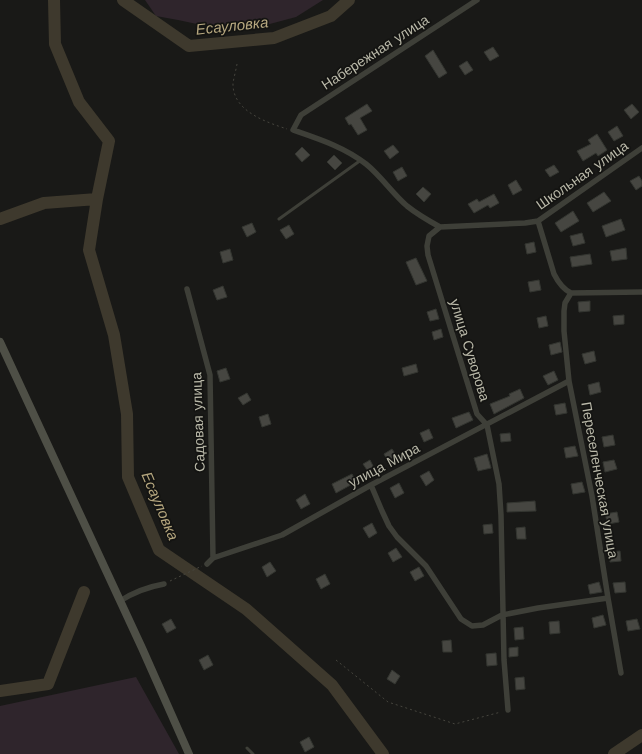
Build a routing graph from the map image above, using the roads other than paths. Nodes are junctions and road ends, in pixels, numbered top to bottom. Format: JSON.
{"nodes":[{"id":1,"x":477,"y":0,"type":"edge"},
{"id":2,"x":642,"y":148,"type":"edge"},
{"id":3,"x":361,"y":160,"type":"junction"},
{"id":4,"x":279,"y":219,"type":"dead end"},
{"id":5,"x":538,"y":221,"type":"junction"},
{"id":6,"x":440,"y":227,"type":"junction"},
{"id":7,"x":187,"y":289,"type":"dead end"},
{"id":8,"x":642,"y":292,"type":"edge"},
{"id":9,"x":571,"y":293,"type":"junction"},
{"id":10,"x":0,"y":342,"type":"edge"},
{"id":11,"x":570,"y":381,"type":"junction"},
{"id":12,"x":487,"y":425,"type":"junction"},
{"id":13,"x":371,"y":485,"type":"junction"},
{"id":14,"x":213,"y":558,"type":"junction"},
{"id":15,"x":207,"y":564,"type":"road end"},
{"id":16,"x":164,"y":584,"type":"road end"},
{"id":17,"x":608,"y":598,"type":"junction"},
{"id":18,"x":120,"y":601,"type":"junction"},
{"id":19,"x":502,"y":615,"type":"junction"},
{"id":20,"x":621,"y":673,"type":"dead end"},
{"id":21,"x":508,"y":710,"type":"road end"},
{"id":22,"x":247,"y":748,"type":"dead end"},
{"id":23,"x":189,"y":754,"type":"edge"},
{"id":24,"x":253,"y":754,"type":"edge"}],
"edges":[{"from":1,"to":3,"type":"street","name":"Набережная улица"},
{"from":2,"to":5,"type":"street","name":"Школьная улица"},
{"from":3,"to":4,"type":"lane"},
{"from":3,"to":6,"type":"street"},
{"from":5,"to":6,"type":"street","name":"Школьная улица"},
{"from":5,"to":9,"type":"street"},
{"from":6,"to":12,"type":"street","name":"улица Суворова"},
{"from":7,"to":14,"type":"street","name":"Садовая улица"},
{"from":8,"to":9,"type":"street"},
{"from":9,"to":11,"type":"street","name":"Переселенческая улица"},
{"from":10,"to":18,"type":"street"},
{"from":11,"to":12,"type":"street","name":"улица Мира"},
{"from":11,"to":17,"type":"street","name":"Переселенческая улица"},
{"from":12,"to":13,"type":"street","name":"улица Мира"},
{"from":12,"to":19,"type":"street","name":"улица Суворова"},
{"from":13,"to":14,"type":"street","name":"улица Мира"},
{"from":13,"to":19,"type":"street"},
{"from":14,"to":15,"type":"street","name":"улица Мира"},
{"from":16,"to":18,"type":"street"},
{"from":17,"to":19,"type":"street"},
{"from":17,"to":20,"type":"street","name":"Переселенческая улица"},
{"from":18,"to":23,"type":"street"},
{"from":19,"to":21,"type":"street","name":"улица Суворова"},
{"from":22,"to":24,"type":"lane"}]}
